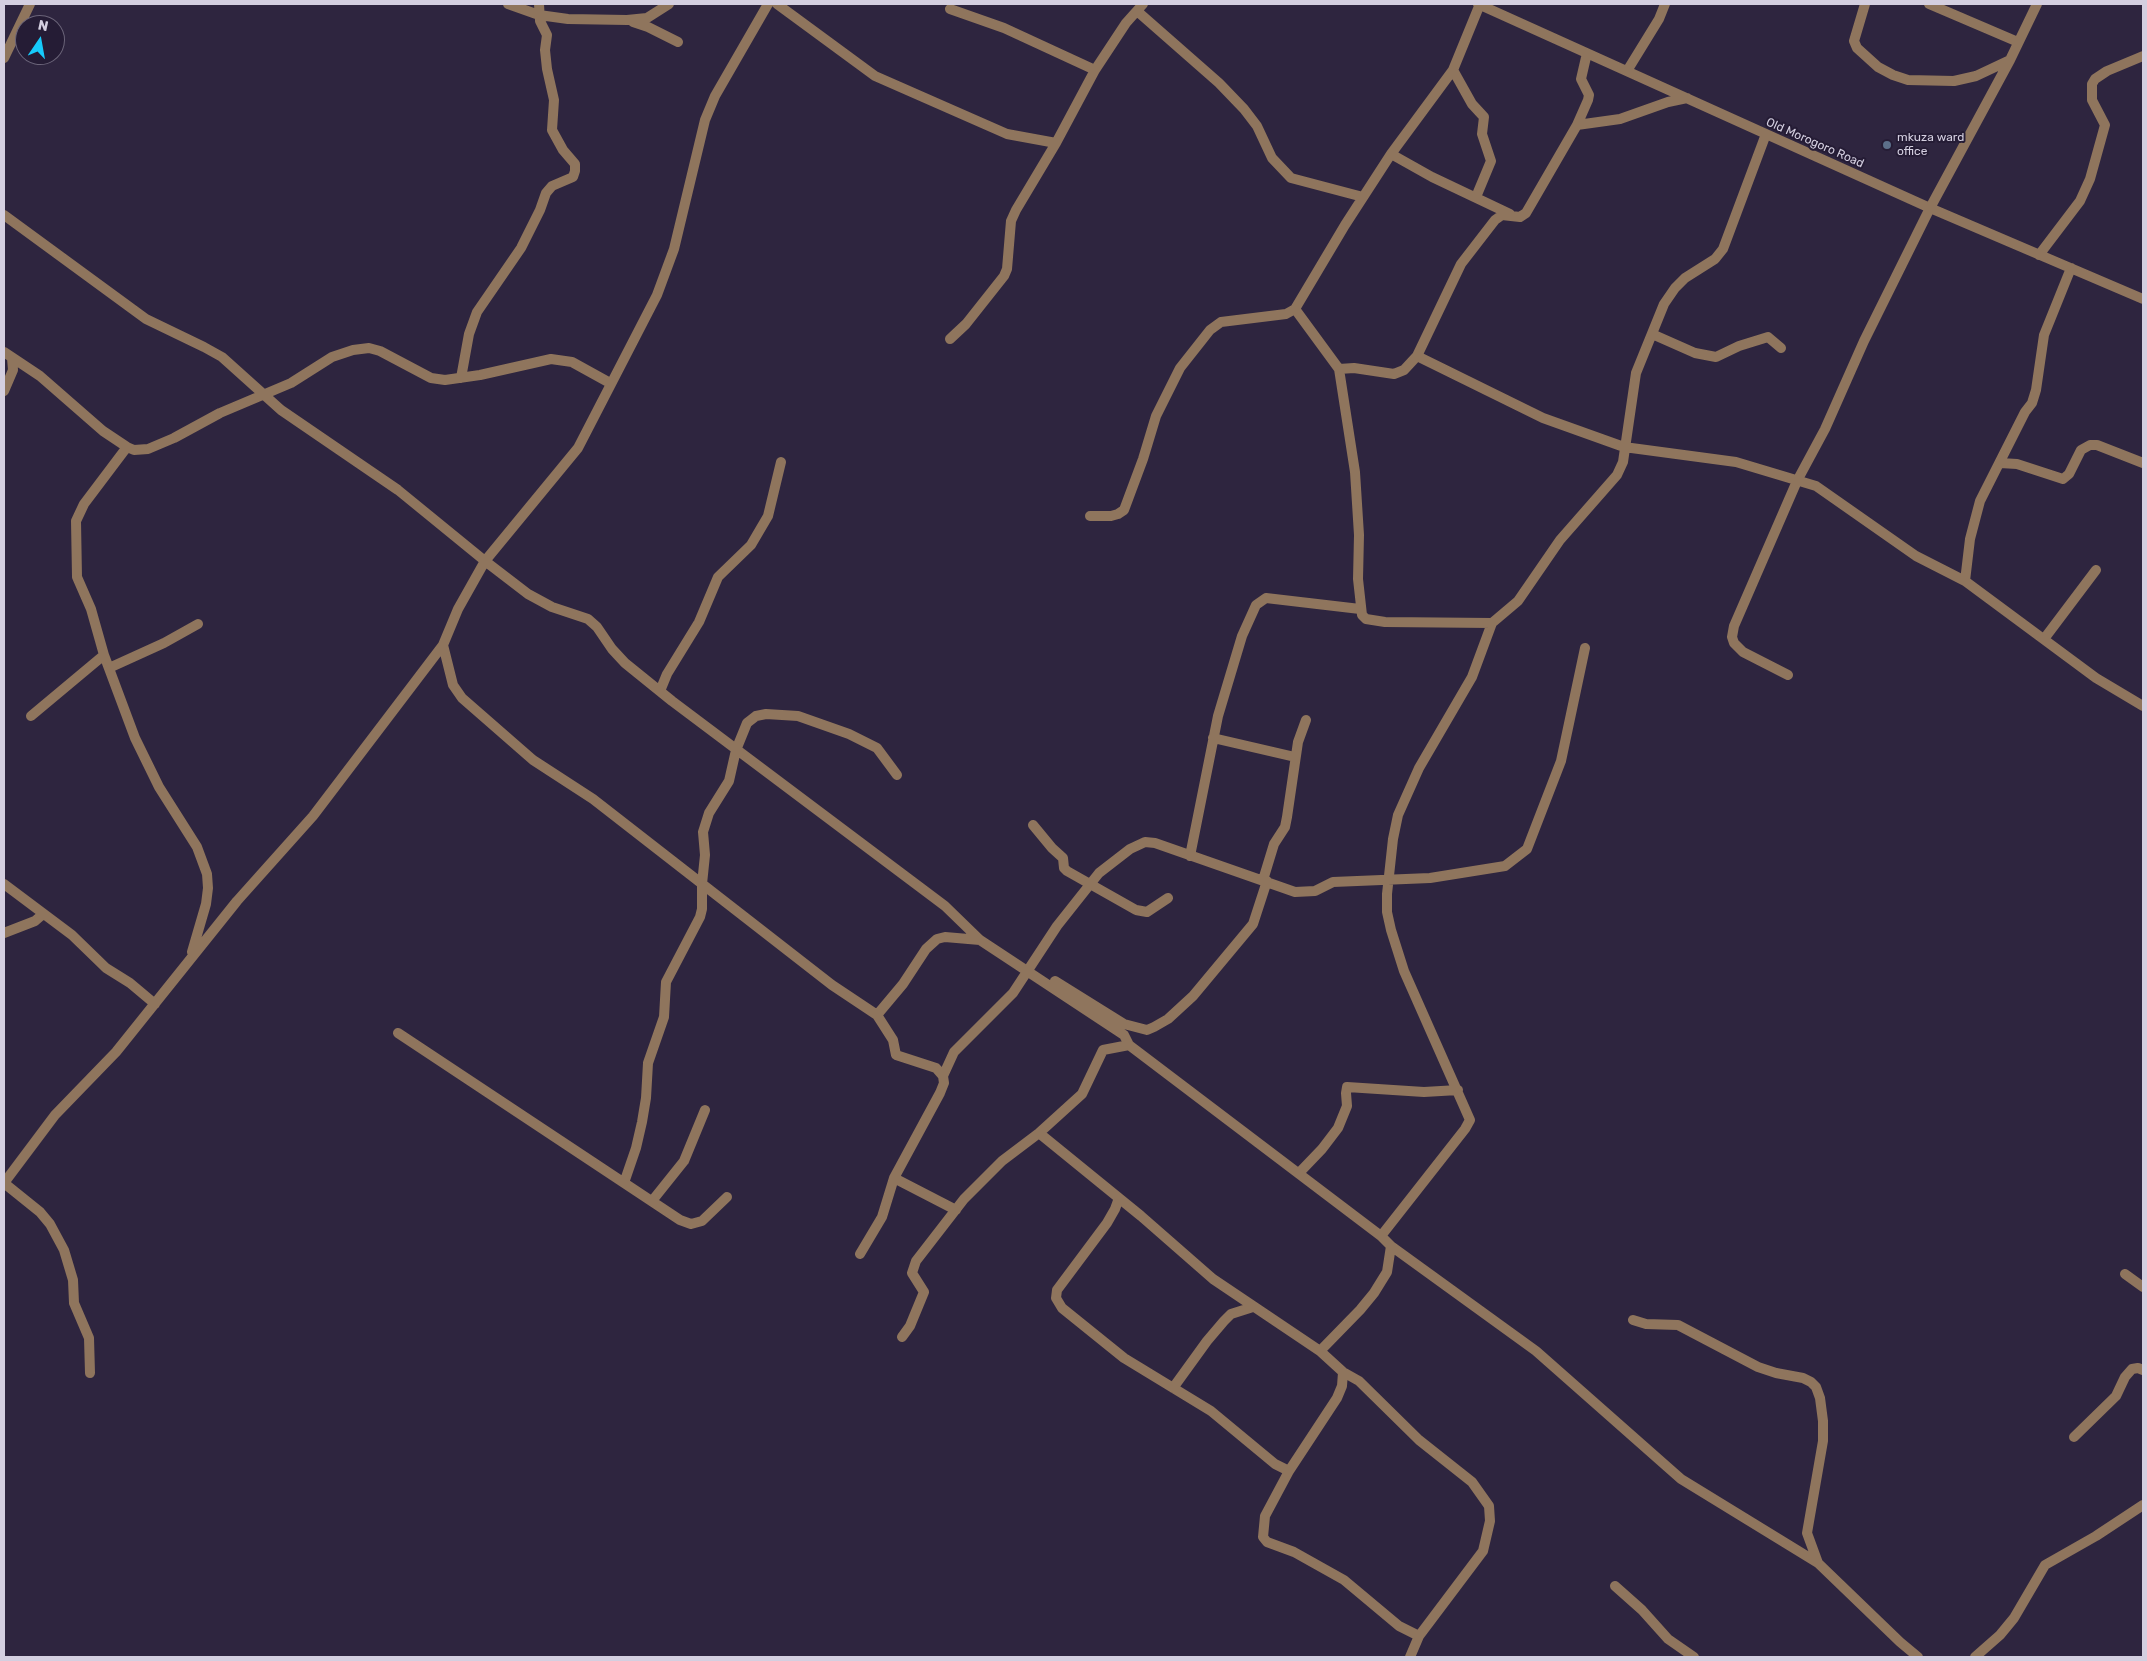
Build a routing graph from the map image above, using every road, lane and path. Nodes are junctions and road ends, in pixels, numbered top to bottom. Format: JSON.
{"nodes":[{"id":1,"x":30,"y":4,"type":"edge"},
{"id":2,"x":508,"y":4,"type":"edge"},
{"id":3,"x":669,"y":4,"type":"edge"},
{"id":4,"x":768,"y":4,"type":"edge"},
{"id":5,"x":777,"y":4,"type":"edge"},
{"id":6,"x":1479,"y":4,"type":"edge"},
{"id":7,"x":1666,"y":4,"type":"edge"},
{"id":8,"x":1865,"y":4,"type":"edge"},
{"id":9,"x":1929,"y":4,"type":"edge"},
{"id":10,"x":2037,"y":4,"type":"edge"},
{"id":11,"x":1140,"y":8,"type":"edge"},
{"id":12,"x":539,"y":9,"type":"edge"},
{"id":13,"x":950,"y":9,"type":"dead end"},
{"id":14,"x":627,"y":20,"type":"junction"},
{"id":15,"x":678,"y":42,"type":"dead end"},
{"id":16,"x":2018,"y":42,"type":"junction"},
{"id":17,"x":1587,"y":53,"type":"junction"},
{"id":18,"x":2143,"y":56,"type":"edge"},
{"id":19,"x":4,"y":58,"type":"edge"},
{"id":20,"x":2010,"y":60,"type":"junction"},
{"id":21,"x":1095,"y":70,"type":"junction"},
{"id":22,"x":1453,"y":70,"type":"junction"},
{"id":23,"x":1627,"y":71,"type":"junction"},
{"id":24,"x":1687,"y":98,"type":"junction"},
{"id":25,"x":1577,"y":125,"type":"junction"},
{"id":26,"x":1766,"y":134,"type":"junction"},
{"id":27,"x":1056,"y":143,"type":"junction"},
{"id":28,"x":1390,"y":154,"type":"junction"},
{"id":29,"x":1476,"y":196,"type":"junction"},
{"id":30,"x":1363,"y":197,"type":"junction"},
{"id":31,"x":1930,"y":208,"type":"junction"},
{"id":32,"x":4,"y":215,"type":"edge"},
{"id":33,"x":1512,"y":215,"type":"junction"},
{"id":34,"x":2039,"y":255,"type":"junction"},
{"id":35,"x":2071,"y":268,"type":"junction"},
{"id":36,"x":2143,"y":299,"type":"edge"},
{"id":37,"x":1295,"y":309,"type":"junction"},
{"id":38,"x":1652,"y":334,"type":"junction"},
{"id":39,"x":950,"y":339,"type":"dead end"},
{"id":40,"x":1781,"y":348,"type":"dead end"},
{"id":41,"x":8,"y":355,"type":"edge"},
{"id":42,"x":1417,"y":356,"type":"junction"},
{"id":43,"x":1339,"y":369,"type":"junction"},
{"id":44,"x":461,"y":378,"type":"junction"},
{"id":45,"x":610,"y":383,"type":"junction"},
{"id":46,"x":4,"y":391,"type":"edge"},
{"id":47,"x":264,"y":394,"type":"junction"},
{"id":48,"x":127,"y":447,"type":"junction"},
{"id":49,"x":1624,"y":447,"type":"junction"},
{"id":50,"x":781,"y":462,"type":"dead end"},
{"id":51,"x":2000,"y":463,"type":"junction"},
{"id":52,"x":2143,"y":463,"type":"edge"},
{"id":53,"x":1800,"y":476,"type":"junction"},
{"id":54,"x":1090,"y":516,"type":"dead end"},
{"id":55,"x":485,"y":561,"type":"junction"},
{"id":56,"x":2096,"y":570,"type":"dead end"},
{"id":57,"x":1965,"y":581,"type":"junction"},
{"id":58,"x":1360,"y":609,"type":"junction"},
{"id":59,"x":1492,"y":623,"type":"junction"},
{"id":60,"x":198,"y":624,"type":"dead end"},
{"id":61,"x":2044,"y":640,"type":"junction"},
{"id":62,"x":443,"y":645,"type":"junction"},
{"id":63,"x":1585,"y":648,"type":"dead end"},
{"id":64,"x":104,"y":655,"type":"junction"},
{"id":65,"x":109,"y":668,"type":"junction"},
{"id":66,"x":1788,"y":675,"type":"dead end"},
{"id":67,"x":660,"y":691,"type":"junction"},
{"id":68,"x":2143,"y":706,"type":"edge"},
{"id":69,"x":32,"y":716,"type":"dead end"},
{"id":70,"x":1306,"y":720,"type":"dead end"},
{"id":71,"x":1213,"y":738,"type":"junction"},
{"id":72,"x":736,"y":750,"type":"junction"},
{"id":73,"x":1295,"y":757,"type":"junction"},
{"id":74,"x":897,"y":775,"type":"dead end"},
{"id":75,"x":1033,"y":825,"type":"dead end"},
{"id":76,"x":1190,"y":856,"type":"junction"},
{"id":77,"x":1388,"y":878,"type":"junction"},
{"id":78,"x":1265,"y":881,"type":"junction"},
{"id":79,"x":4,"y":884,"type":"edge"},
{"id":80,"x":702,"y":884,"type":"junction"},
{"id":81,"x":1091,"y":884,"type":"junction"},
{"id":82,"x":1168,"y":898,"type":"dead end"},
{"id":83,"x":43,"y":914,"type":"junction"},
{"id":84,"x":4,"y":933,"type":"edge"},
{"id":85,"x":980,"y":940,"type":"junction"},
{"id":86,"x":190,"y":958,"type":"junction"},
{"id":87,"x":1028,"y":968,"type":"junction"},
{"id":88,"x":154,"y":1004,"type":"junction"},
{"id":89,"x":877,"y":1015,"type":"junction"},
{"id":90,"x":398,"y":1033,"type":"dead end"},
{"id":91,"x":1129,"y":1045,"type":"junction"},
{"id":92,"x":944,"y":1076,"type":"junction"},
{"id":93,"x":1458,"y":1090,"type":"junction"},
{"id":94,"x":705,"y":1110,"type":"dead end"},
{"id":95,"x":1039,"y":1133,"type":"junction"},
{"id":96,"x":1299,"y":1173,"type":"junction"},
{"id":97,"x":894,"y":1178,"type":"junction"},
{"id":98,"x":624,"y":1184,"type":"junction"},
{"id":99,"x":727,"y":1196,"type":"dead end"},
{"id":100,"x":1119,"y":1198,"type":"junction"},
{"id":101,"x":652,"y":1201,"type":"junction"},
{"id":102,"x":956,"y":1210,"type":"junction"},
{"id":103,"x":1381,"y":1236,"type":"junction"},
{"id":104,"x":1391,"y":1246,"type":"junction"},
{"id":105,"x":860,"y":1254,"type":"dead end"},
{"id":106,"x":2125,"y":1274,"type":"dead end"},
{"id":107,"x":2143,"y":1287,"type":"edge"},
{"id":108,"x":1253,"y":1307,"type":"junction"},
{"id":109,"x":1633,"y":1320,"type":"dead end"},
{"id":110,"x":902,"y":1338,"type":"dead end"},
{"id":111,"x":1320,"y":1351,"type":"junction"},
{"id":112,"x":2143,"y":1370,"type":"edge"},
{"id":113,"x":1343,"y":1372,"type":"junction"},
{"id":114,"x":90,"y":1373,"type":"dead end"},
{"id":115,"x":1173,"y":1388,"type":"junction"},
{"id":116,"x":2074,"y":1437,"type":"dead end"},
{"id":117,"x":1289,"y":1470,"type":"junction"},
{"id":118,"x":2143,"y":1505,"type":"edge"},
{"id":119,"x":1818,"y":1564,"type":"junction"},
{"id":120,"x":1615,"y":1586,"type":"dead end"},
{"id":121,"x":1419,"y":1636,"type":"junction"},
{"id":122,"x":1410,"y":1657,"type":"edge"},
{"id":123,"x":1694,"y":1657,"type":"edge"},
{"id":124,"x":1918,"y":1657,"type":"edge"},
{"id":125,"x":1975,"y":1657,"type":"edge"}],
"edges":[{"from":1,"to":19,"type":"street"},
{"from":2,"to":12,"type":"street"},
{"from":3,"to":14,"type":"street"},
{"from":4,"to":45,"type":"street"},
{"from":5,"to":27,"type":"street"},
{"from":6,"to":17,"type":"street","name":"Old Morogoro Road"},
{"from":6,"to":22,"type":"street"},
{"from":7,"to":23,"type":"street"},
{"from":8,"to":20,"type":"street"},
{"from":9,"to":16,"type":"street"},
{"from":10,"to":16,"type":"street"},
{"from":11,"to":21,"type":"street"},
{"from":11,"to":30,"type":"street"},
{"from":12,"to":14,"type":"street"},
{"from":12,"to":44,"type":"street"},
{"from":13,"to":21,"type":"street"},
{"from":14,"to":15,"type":"street"},
{"from":16,"to":20,"type":"street"},
{"from":17,"to":23,"type":"street","name":"Old Morogoro Road"},
{"from":17,"to":25,"type":"street"},
{"from":18,"to":34,"type":"street"},
{"from":20,"to":31,"type":"street"},
{"from":21,"to":27,"type":"street"},
{"from":22,"to":28,"type":"street"},
{"from":22,"to":29,"type":"street"},
{"from":23,"to":24,"type":"street","name":"Old Morogoro Road"},
{"from":24,"to":25,"type":"street"},
{"from":24,"to":26,"type":"street","name":"Old Morogoro Road"},
{"from":25,"to":33,"type":"street"},
{"from":26,"to":31,"type":"street","name":"Old Morogoro Road"},
{"from":26,"to":38,"type":"street"},
{"from":27,"to":39,"type":"street"},
{"from":28,"to":29,"type":"street"},
{"from":28,"to":30,"type":"street"},
{"from":29,"to":33,"type":"street"},
{"from":30,"to":37,"type":"street"},
{"from":31,"to":34,"type":"street","name":"Old Morogoro Road"},
{"from":31,"to":53,"type":"street"},
{"from":32,"to":47,"type":"street"},
{"from":33,"to":42,"type":"street"},
{"from":34,"to":35,"type":"street","name":"Old Morogoro Road"},
{"from":35,"to":36,"type":"street","name":"Old Morogoro Road"},
{"from":35,"to":51,"type":"street"},
{"from":37,"to":43,"type":"street"},
{"from":37,"to":54,"type":"street"},
{"from":38,"to":40,"type":"street"},
{"from":38,"to":49,"type":"street"},
{"from":41,"to":46,"type":"street"},
{"from":41,"to":48,"type":"street"},
{"from":42,"to":43,"type":"street"},
{"from":42,"to":49,"type":"street"},
{"from":43,"to":58,"type":"street"},
{"from":44,"to":45,"type":"street"},
{"from":44,"to":47,"type":"street"},
{"from":45,"to":55,"type":"street"},
{"from":47,"to":48,"type":"street"},
{"from":47,"to":55,"type":"street"},
{"from":48,"to":64,"type":"street"},
{"from":49,"to":53,"type":"street"},
{"from":49,"to":59,"type":"street"},
{"from":50,"to":67,"type":"street"},
{"from":51,"to":52,"type":"street"},
{"from":51,"to":57,"type":"street"},
{"from":53,"to":57,"type":"street"},
{"from":53,"to":66,"type":"street"},
{"from":55,"to":62,"type":"street"},
{"from":55,"to":67,"type":"street"},
{"from":56,"to":61,"type":"street"},
{"from":57,"to":61,"type":"street"},
{"from":58,"to":59,"type":"street"},
{"from":58,"to":71,"type":"street"},
{"from":59,"to":77,"type":"street"},
{"from":60,"to":65,"type":"street"},
{"from":61,"to":68,"type":"street"},
{"from":62,"to":80,"type":"street"},
{"from":62,"to":86,"type":"street"},
{"from":63,"to":77,"type":"street"},
{"from":64,"to":65,"type":"street"},
{"from":64,"to":69,"type":"street"},
{"from":65,"to":86,"type":"street"},
{"from":67,"to":72,"type":"street"},
{"from":70,"to":73,"type":"street"},
{"from":71,"to":73,"type":"street"},
{"from":71,"to":76,"type":"street"},
{"from":72,"to":74,"type":"street"},
{"from":72,"to":80,"type":"street"},
{"from":72,"to":85,"type":"street"},
{"from":73,"to":78,"type":"street"},
{"from":75,"to":81,"type":"street"},
{"from":76,"to":78,"type":"street"},
{"from":76,"to":81,"type":"street"},
{"from":77,"to":78,"type":"street"},
{"from":77,"to":93,"type":"street"},
{"from":78,"to":87,"type":"street"},
{"from":79,"to":83,"type":"street"},
{"from":80,"to":89,"type":"street"},
{"from":80,"to":98,"type":"street"},
{"from":81,"to":82,"type":"street"},
{"from":81,"to":87,"type":"street"},
{"from":83,"to":84,"type":"street"},
{"from":83,"to":88,"type":"street"},
{"from":85,"to":87,"type":"street"},
{"from":85,"to":89,"type":"street"},
{"from":86,"to":88,"type":"street"},
{"from":87,"to":91,"type":"street"},
{"from":87,"to":92,"type":"street"},
{"from":88,"to":114,"type":"street"},
{"from":89,"to":92,"type":"street"},
{"from":90,"to":98,"type":"street"},
{"from":91,"to":95,"type":"street"},
{"from":91,"to":96,"type":"street"},
{"from":92,"to":97,"type":"street"},
{"from":93,"to":96,"type":"street"},
{"from":93,"to":103,"type":"street"},
{"from":94,"to":101,"type":"street"},
{"from":95,"to":100,"type":"street"},
{"from":95,"to":102,"type":"street"},
{"from":96,"to":103,"type":"street"},
{"from":97,"to":102,"type":"street"},
{"from":97,"to":105,"type":"street"},
{"from":98,"to":101,"type":"street"},
{"from":99,"to":101,"type":"street"},
{"from":100,"to":108,"type":"street"},
{"from":100,"to":115,"type":"street"},
{"from":102,"to":110,"type":"street"},
{"from":103,"to":104,"type":"street"},
{"from":104,"to":111,"type":"street"},
{"from":104,"to":119,"type":"street"},
{"from":106,"to":107,"type":"street"},
{"from":108,"to":111,"type":"street"},
{"from":108,"to":115,"type":"street"},
{"from":109,"to":119,"type":"street"},
{"from":111,"to":113,"type":"street"},
{"from":112,"to":116,"type":"street"},
{"from":113,"to":117,"type":"street"},
{"from":113,"to":121,"type":"street"},
{"from":115,"to":117,"type":"street"},
{"from":117,"to":121,"type":"street"},
{"from":118,"to":125,"type":"street"},
{"from":119,"to":124,"type":"street"},
{"from":120,"to":123,"type":"street"},
{"from":121,"to":122,"type":"street"}]}
